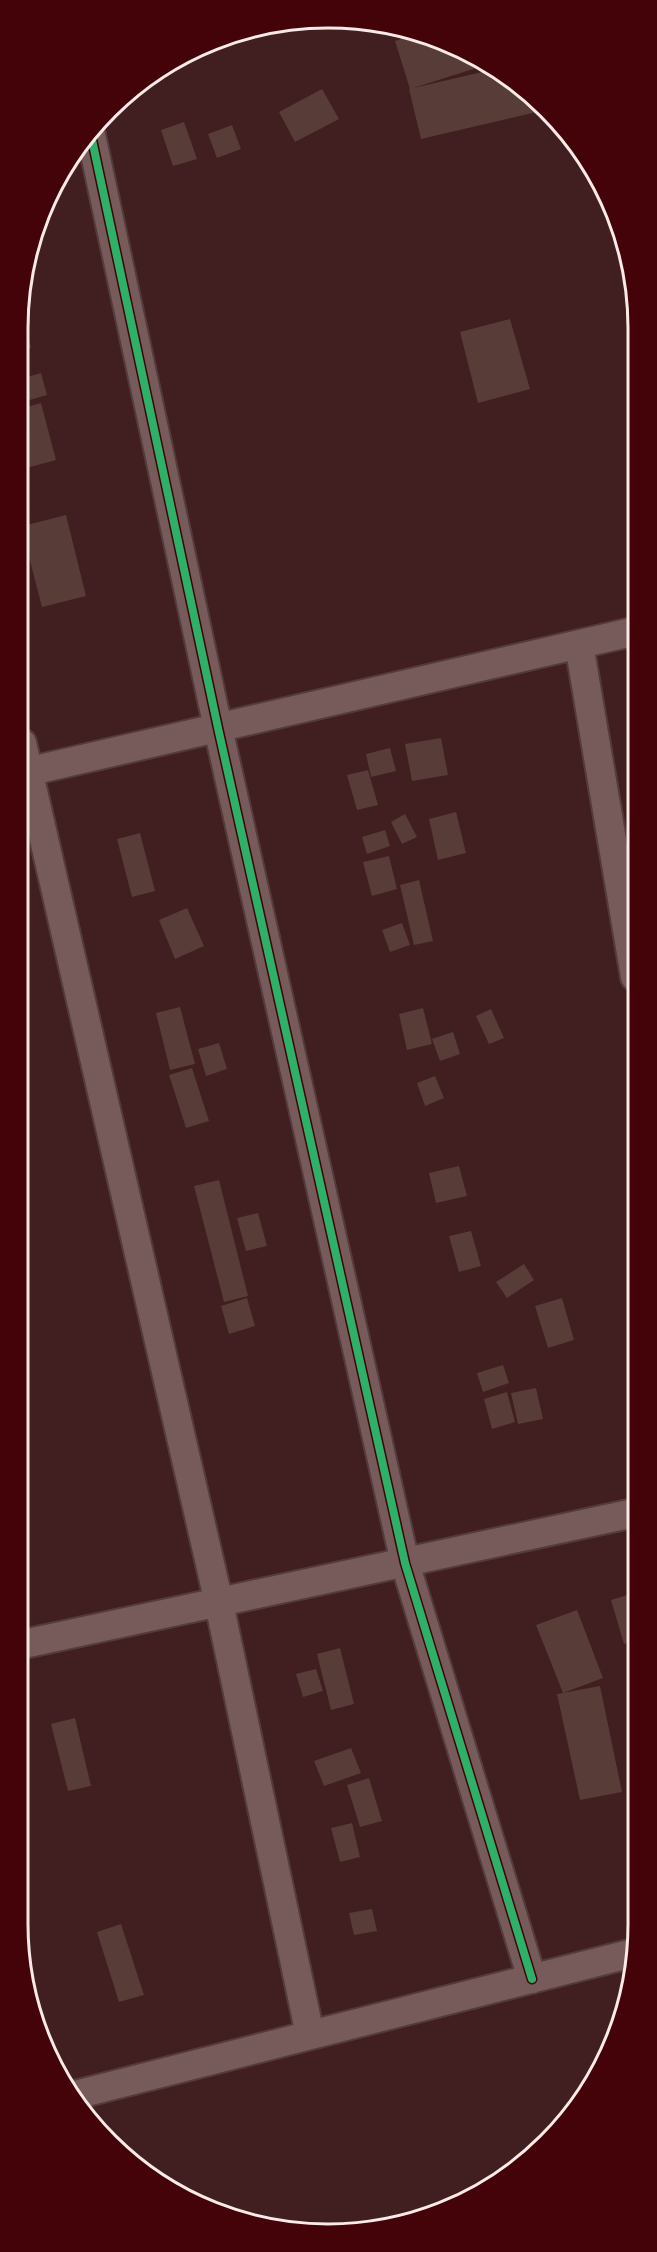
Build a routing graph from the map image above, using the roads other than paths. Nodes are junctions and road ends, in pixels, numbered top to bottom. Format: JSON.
{"nodes":[{"id":1,"x":93,"y":143,"type":"edge"},
{"id":2,"x":628,"y":633,"type":"edge"},
{"id":3,"x":579,"y":644,"type":"junction"},
{"id":4,"x":218,"y":728,"type":"junction"},
{"id":5,"x":28,"y":771,"type":"edge"},
{"id":6,"x":28,"y":785,"type":"edge"},
{"id":7,"x":628,"y":935,"type":"edge"},
{"id":8,"x":628,"y":1514,"type":"edge"},
{"id":9,"x":405,"y":1563,"type":"junction"},
{"id":10,"x":219,"y":1603,"type":"junction"},
{"id":11,"x":28,"y":1643,"type":"edge"},
{"id":12,"x":627,"y":1955,"type":"edge"},
{"id":13,"x":532,"y":1979,"type":"junction"},
{"id":14,"x":310,"y":2035,"type":"junction"},
{"id":15,"x":81,"y":2093,"type":"edge"}],
"edges":[{"from":1,"to":4,"type":"street"},
{"from":2,"to":3,"type":"street"},
{"from":3,"to":4,"type":"street"},
{"from":3,"to":7,"type":"street"},
{"from":4,"to":5,"type":"street"},
{"from":4,"to":9,"type":"street"},
{"from":6,"to":10,"type":"street"},
{"from":8,"to":9,"type":"street"},
{"from":9,"to":10,"type":"street"},
{"from":9,"to":13,"type":"street"},
{"from":10,"to":11,"type":"street"},
{"from":10,"to":14,"type":"street"},
{"from":12,"to":13,"type":"street"},
{"from":13,"to":14,"type":"street"},
{"from":14,"to":15,"type":"street"}]}
